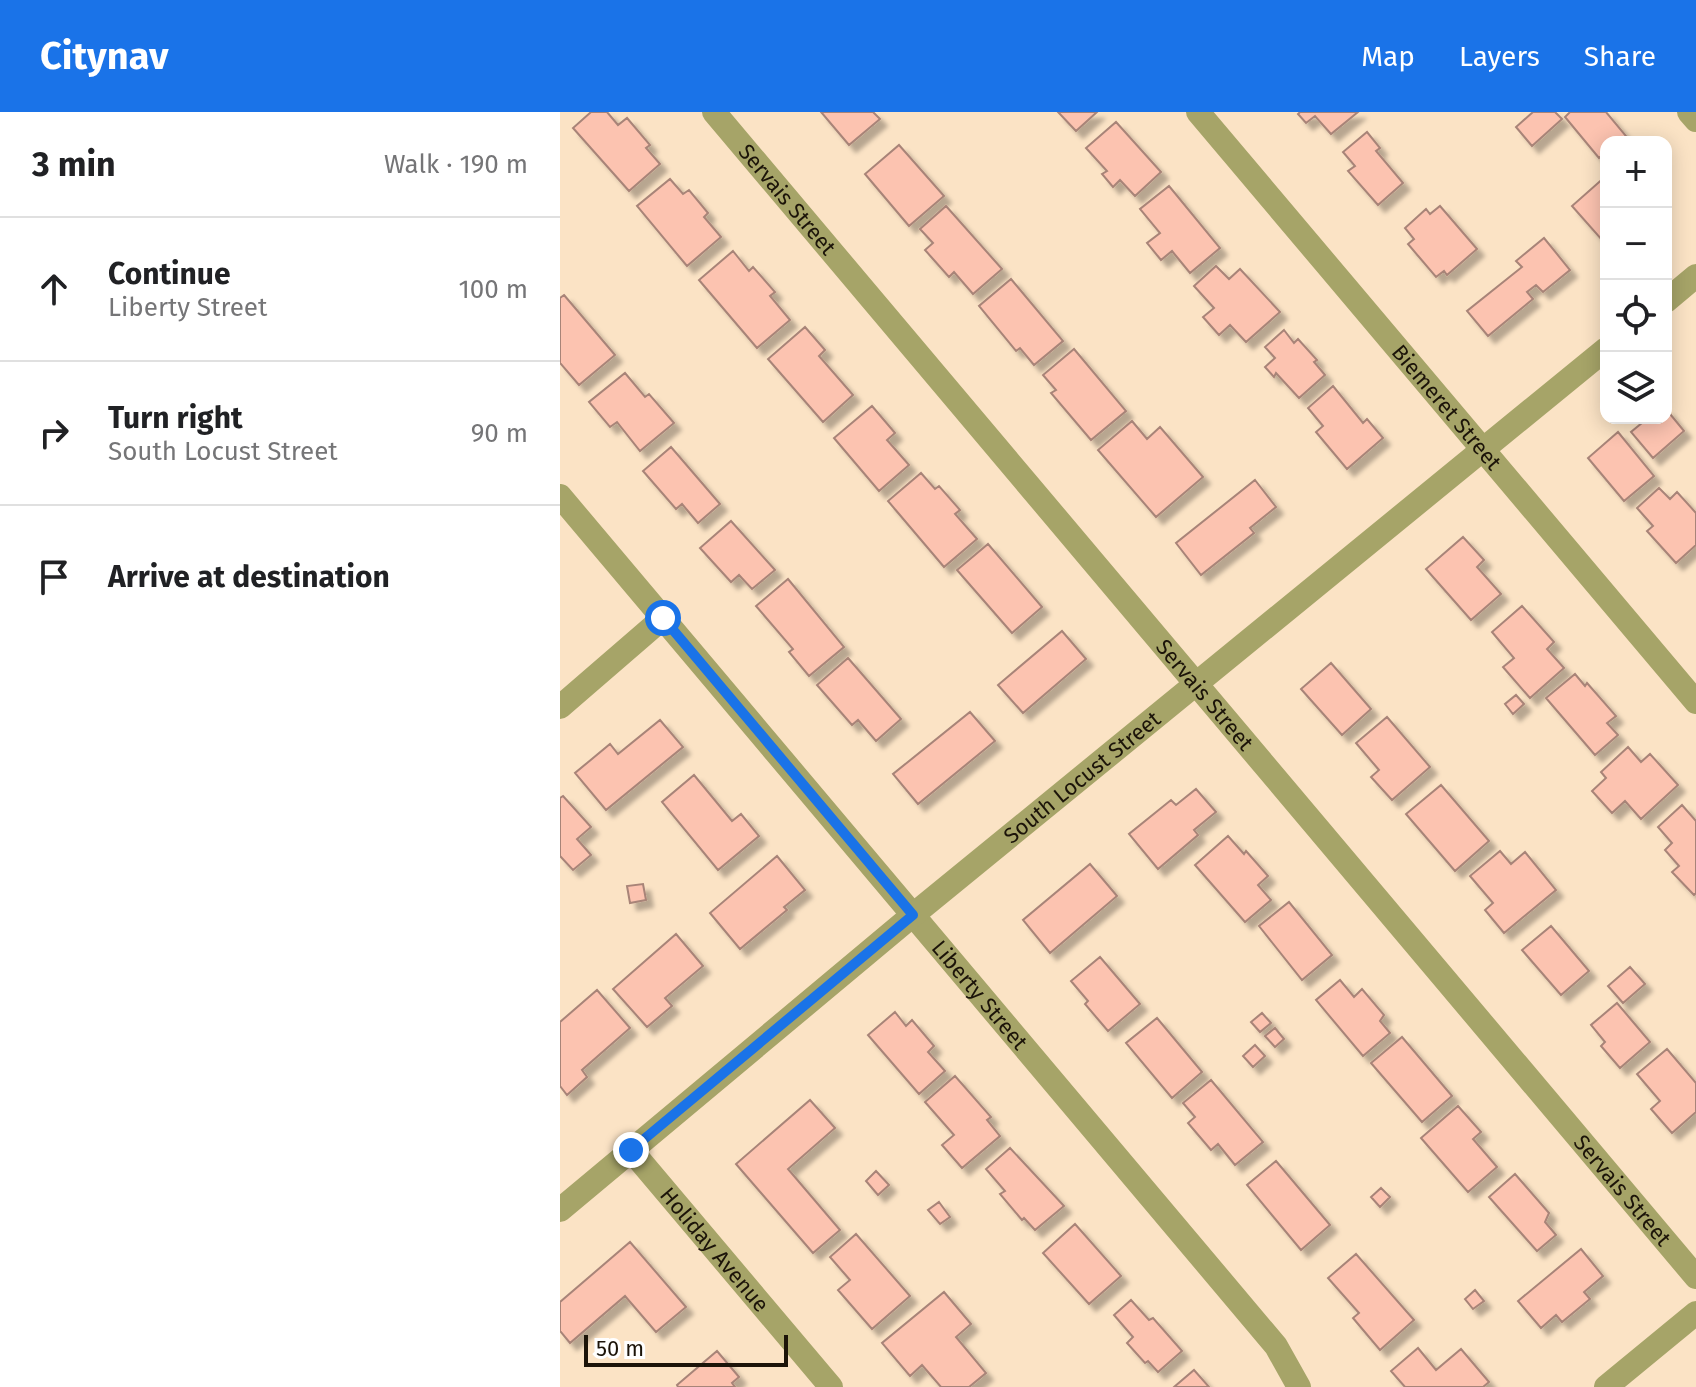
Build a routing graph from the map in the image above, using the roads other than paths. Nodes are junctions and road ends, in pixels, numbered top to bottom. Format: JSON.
{"nodes":[{"id":1,"x":714,"y":112,"type":"edge"},
{"id":2,"x":1198,"y":112,"type":"edge"},
{"id":3,"x":1689,"y":112,"type":"edge"},
{"id":4,"x":1696,"y":120,"type":"edge"},
{"id":5,"x":1696,"y":276,"type":"edge"},
{"id":6,"x":1672,"y":296,"type":"edge"},
{"id":7,"x":1602,"y":352,"type":"edge"},
{"id":8,"x":1483,"y":450,"type":"junction"},
{"id":9,"x":560,"y":496,"type":"edge"},
{"id":10,"x":663,"y":618,"type":"junction"},
{"id":11,"x":1196,"y":684,"type":"junction"},
{"id":12,"x":1696,"y":702,"type":"edge"},
{"id":13,"x":560,"y":707,"type":"edge"},
{"id":14,"x":913,"y":915,"type":"junction"},
{"id":15,"x":631,"y":1150,"type":"junction"},
{"id":16,"x":560,"y":1210,"type":"edge"},
{"id":17,"x":1696,"y":1277,"type":"edge"},
{"id":18,"x":1696,"y":1313,"type":"edge"},
{"id":19,"x":831,"y":1387,"type":"edge"},
{"id":20,"x":1299,"y":1387,"type":"edge"},
{"id":21,"x":1606,"y":1387,"type":"edge"}],
"edges":[{"from":1,"to":11,"type":"street","name":"Servais Street"},
{"from":2,"to":8,"type":"street","name":"Biemeret Street"},
{"from":3,"to":4,"type":"street"},
{"from":5,"to":6,"type":"street"},
{"from":7,"to":8,"type":"street","name":"South Locust Street"},
{"from":8,"to":11,"type":"street","name":"South Locust Street"},
{"from":8,"to":12,"type":"street","name":"Biemeret Street"},
{"from":9,"to":10,"type":"street","name":"Liberty Street"},
{"from":10,"to":13,"type":"street"},
{"from":10,"to":14,"type":"street","name":"Liberty Street"},
{"from":11,"to":14,"type":"street","name":"South Locust Street"},
{"from":11,"to":17,"type":"street","name":"Servais Street"},
{"from":14,"to":15,"type":"street","name":"South Locust Street"},
{"from":14,"to":20,"type":"street","name":"Liberty Street"},
{"from":15,"to":16,"type":"street","name":"South Locust Street"},
{"from":15,"to":19,"type":"street","name":"Holiday Avenue"},
{"from":18,"to":21,"type":"street"}]}
